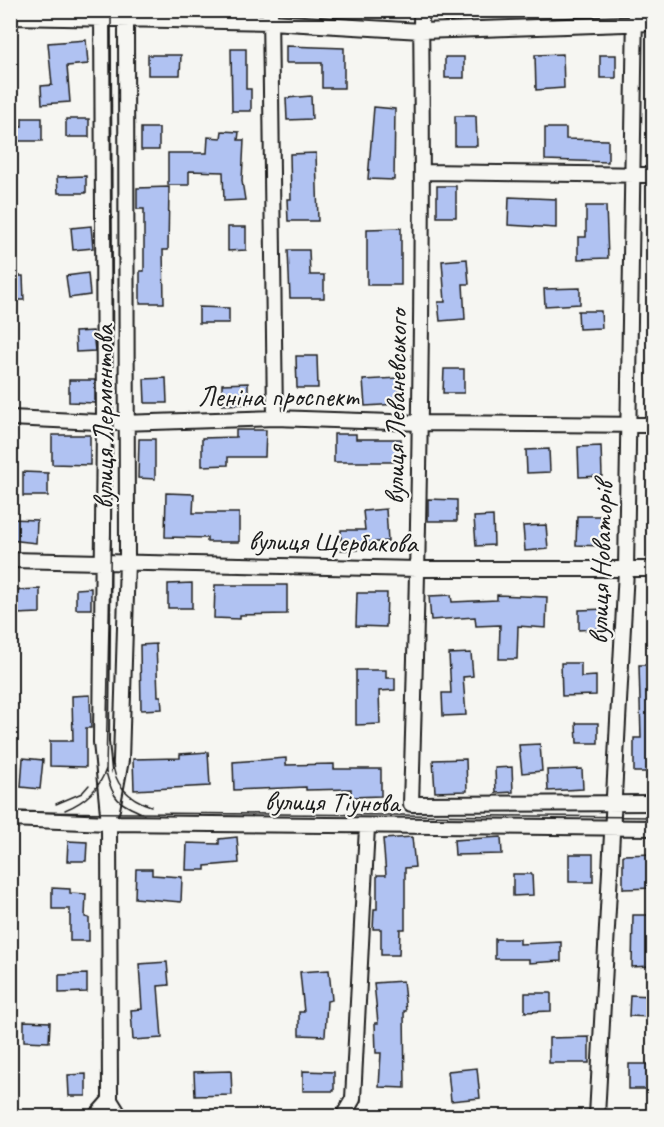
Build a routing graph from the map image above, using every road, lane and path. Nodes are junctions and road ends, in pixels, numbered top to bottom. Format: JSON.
{"nodes":[{"id":1,"x":421,"y":10,"type":"edge"},
{"id":2,"x":102,"y":15,"type":"edge"},
{"id":3,"x":127,"y":15,"type":"edge"},
{"id":4,"x":270,"y":16,"type":"edge"},
{"id":5,"x":10,"y":17,"type":"edge"},
{"id":6,"x":635,"y":17,"type":"edge"},
{"id":7,"x":654,"y":23,"type":"edge"},
{"id":8,"x":421,"y":31,"type":"junction"},
{"id":9,"x":424,"y":172,"type":"junction"},
{"id":10,"x":632,"y":175,"type":"junction"},
{"id":11,"x":654,"y":175,"type":"edge"},
{"id":12,"x":10,"y":418,"type":"edge"},
{"id":13,"x":274,"y":418,"type":"junction"},
{"id":14,"x":104,"y":422,"type":"junction"},
{"id":15,"x":129,"y":422,"type":"junction"},
{"id":16,"x":421,"y":423,"type":"junction"},
{"id":17,"x":654,"y":425,"type":"edge"},
{"id":18,"x":628,"y":426,"type":"junction"},
{"id":19,"x":10,"y":561,"type":"edge"},
{"id":20,"x":127,"y":561,"type":"junction"},
{"id":21,"x":101,"y":562,"type":"junction"},
{"id":22,"x":418,"y":569,"type":"junction"},
{"id":23,"x":654,"y":569,"type":"edge"},
{"id":24,"x":626,"y":570,"type":"junction"},
{"id":25,"x":616,"y":803,"type":"junction"},
{"id":26,"x":654,"y":803,"type":"edge"},
{"id":27,"x":10,"y":819,"type":"edge"},
{"id":28,"x":109,"y":823,"type":"junction"},
{"id":29,"x":367,"y":827,"type":"junction"},
{"id":30,"x":615,"y":828,"type":"junction"},
{"id":31,"x":654,"y":828,"type":"edge"},
{"id":32,"x":110,"y":1100,"type":"junction"},
{"id":33,"x":96,"y":1116,"type":"edge"},
{"id":34,"x":120,"y":1116,"type":"edge"},
{"id":35,"x":343,"y":1116,"type":"edge"},
{"id":36,"x":597,"y":1116,"type":"edge"}],
"edges":[{"from":1,"to":8,"type":"street","name":"вулиця Леваневського"},
{"from":2,"to":3,"type":"street"},
{"from":2,"to":5,"type":"street"},
{"from":2,"to":14,"type":"street","name":"вулиця Лермонтова"},
{"from":3,"to":4,"type":"street"},
{"from":3,"to":15,"type":"street","name":"вулиця Лермонтова"},
{"from":4,"to":8,"type":"street"},
{"from":4,"to":13,"type":"street"},
{"from":6,"to":7,"type":"street"},
{"from":6,"to":8,"type":"street"},
{"from":6,"to":10,"type":"street","name":"вулиця Новаторів"},
{"from":8,"to":9,"type":"street","name":"вулиця Леваневського"},
{"from":9,"to":10,"type":"street"},
{"from":9,"to":16,"type":"street","name":"вулиця Леваневського"},
{"from":10,"to":11,"type":"street"},
{"from":10,"to":18,"type":"street","name":"вулиця Новаторів"},
{"from":12,"to":14,"type":"street","name":"Леніна проспект"},
{"from":13,"to":15,"type":"street","name":"Леніна проспект"},
{"from":13,"to":16,"type":"street","name":"Леніна проспект"},
{"from":14,"to":15,"type":"street","name":"Леніна проспект"},
{"from":14,"to":21,"type":"street","name":"вулиця Лермонтова"},
{"from":15,"to":20,"type":"street","name":"вулиця Лермонтова"},
{"from":16,"to":18,"type":"street","name":"Леніна проспект"},
{"from":16,"to":22,"type":"street","name":"вулиця Леваневського"},
{"from":17,"to":18,"type":"street","name":"Леніна проспект"},
{"from":18,"to":24,"type":"street","name":"вулиця Новаторів"},
{"from":19,"to":21,"type":"street","name":"вулиця Щербакова"},
{"from":20,"to":21,"type":"street","name":"вулиця Щербакова"},
{"from":20,"to":22,"type":"street","name":"вулиця Щербакова"},
{"from":20,"to":28,"type":"street","name":"вулиця Лермонтова"},
{"from":21,"to":28,"type":"street","name":"вулиця Лермонтова"},
{"from":22,"to":24,"type":"street","name":"вулиця Щербакова"},
{"from":22,"to":25,"type":"street","name":"вулиця Леваневського"},
{"from":23,"to":24,"type":"street","name":"вулиця Щербакова"},
{"from":24,"to":25,"type":"street","name":"вулиця Новаторів"},
{"from":25,"to":26,"type":"street"},
{"from":25,"to":30,"type":"street","name":"вулиця Новаторів"},
{"from":27,"to":28,"type":"street","name":"вулиця Тіунова"},
{"from":28,"to":29,"type":"street","name":"вулиця Тіунова"},
{"from":28,"to":32,"type":"street","name":"вулиця Лермонтова"},
{"from":29,"to":30,"type":"street","name":"вулиця Тіунова"},
{"from":29,"to":35,"type":"street"},
{"from":30,"to":31,"type":"street","name":"вулиця Тіунова"},
{"from":30,"to":36,"type":"street","name":"вулиця Новаторів"},
{"from":32,"to":33,"type":"street"},
{"from":32,"to":34,"type":"street"}]}
